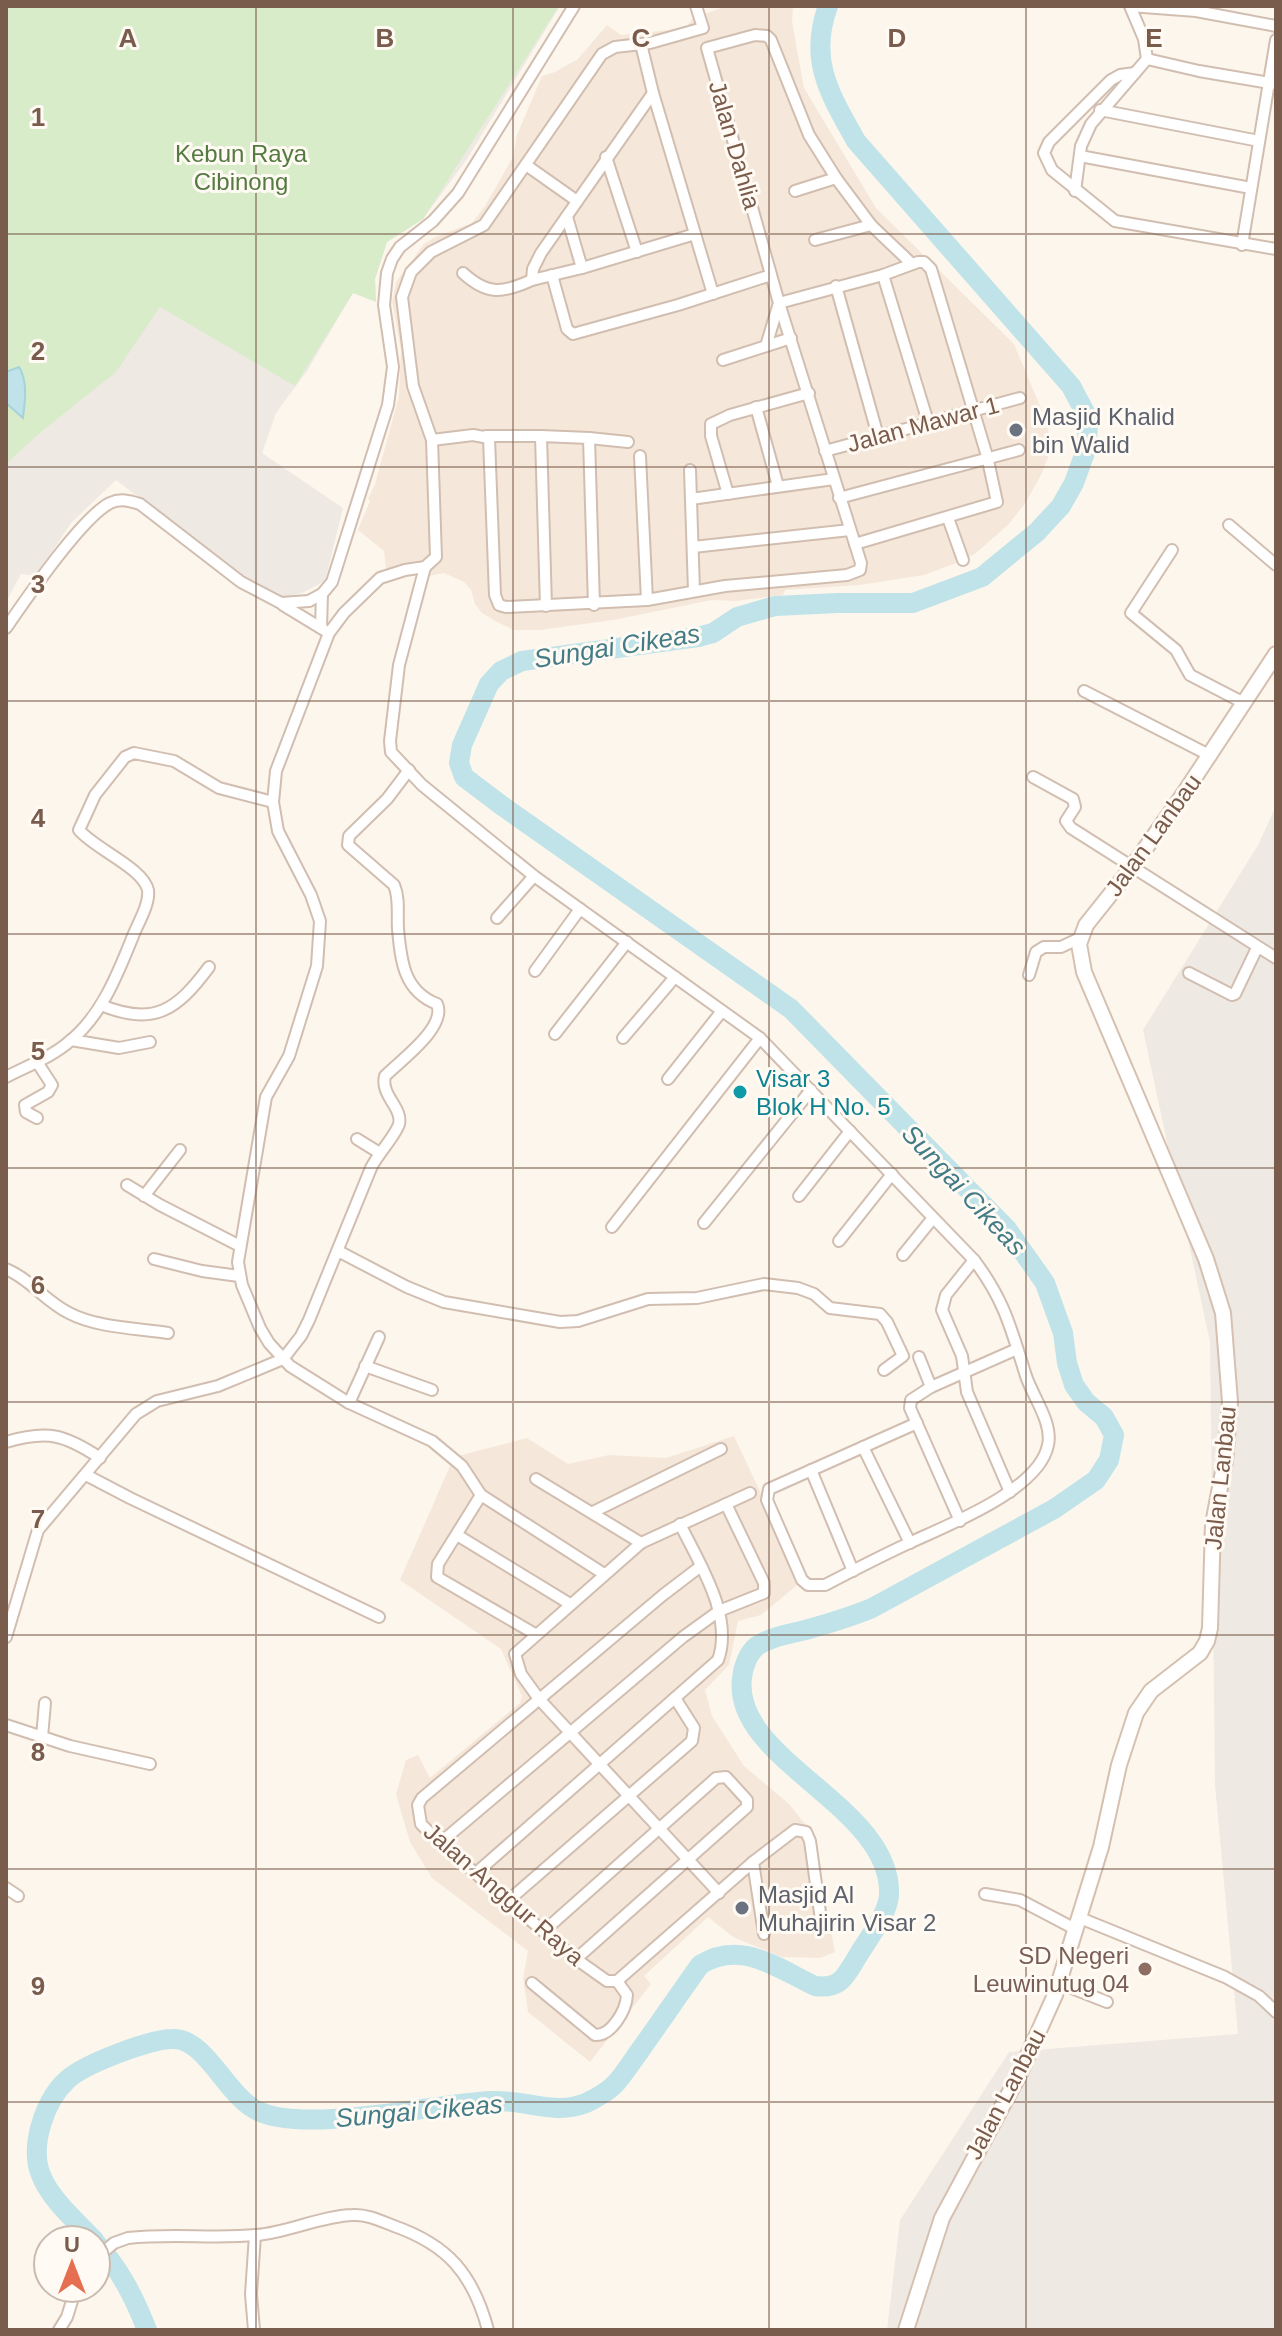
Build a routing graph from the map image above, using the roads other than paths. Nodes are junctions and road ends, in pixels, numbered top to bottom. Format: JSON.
{"nodes":[{"id":1,"x":574,"y":6,"type":"edge"},
{"id":2,"x":696,"y":6,"type":"edge"},
{"id":3,"x":1130,"y":6,"type":"edge"},
{"id":4,"x":1276,"y":26,"type":"edge"},
{"id":5,"x":703,"y":28,"type":"junction"},
{"id":6,"x":1276,"y":40,"type":"edge"},
{"id":7,"x":641,"y":44,"type":"junction"},
{"id":8,"x":707,"y":48,"type":"junction"},
{"id":9,"x":1147,"y":59,"type":"junction"},
{"id":10,"x":1135,"y":73,"type":"junction"},
{"id":11,"x":1272,"y":83,"type":"edge"},
{"id":12,"x":653,"y":93,"type":"junction"},
{"id":13,"x":1100,"y":110,"type":"junction"},
{"id":14,"x":1259,"y":141,"type":"junction"},
{"id":15,"x":1080,"y":156,"type":"junction"},
{"id":16,"x":606,"y":157,"type":"junction"},
{"id":17,"x":526,"y":165,"type":"junction"},
{"id":18,"x":836,"y":178,"type":"junction"},
{"id":19,"x":1251,"y":188,"type":"junction"},
{"id":20,"x":795,"y":191,"type":"dead end"},
{"id":21,"x":1075,"y":191,"type":"junction"},
{"id":22,"x":577,"y":201,"type":"junction"},
{"id":23,"x":567,"y":217,"type":"junction"},
{"id":24,"x":871,"y":225,"type":"junction"},
{"id":25,"x":695,"y":234,"type":"junction"},
{"id":26,"x":815,"y":240,"type":"dead end"},
{"id":27,"x":1242,"y":245,"type":"junction"},
{"id":28,"x":1276,"y":249,"type":"edge"},
{"id":29,"x":637,"y":252,"type":"junction"},
{"id":30,"x":912,"y":264,"type":"junction"},
{"id":31,"x":582,"y":268,"type":"junction"},
{"id":32,"x":463,"y":273,"type":"dead end"},
{"id":33,"x":552,"y":275,"type":"junction"},
{"id":34,"x":771,"y":275,"type":"junction"},
{"id":35,"x":883,"y":275,"type":"junction"},
{"id":36,"x":532,"y":280,"type":"junction"},
{"id":37,"x":836,"y":286,"type":"junction"},
{"id":38,"x":713,"y":294,"type":"junction"},
{"id":39,"x":779,"y":303,"type":"junction"},
{"id":40,"x":791,"y":338,"type":"junction"},
{"id":41,"x":766,"y":346,"type":"junction"},
{"id":42,"x":723,"y":360,"type":"dead end"},
{"id":43,"x":809,"y":393,"type":"junction"},
{"id":44,"x":1020,"y":398,"type":"dead end"},
{"id":45,"x":756,"y":407,"type":"junction"},
{"id":46,"x":973,"y":410,"type":"junction"},
{"id":47,"x":928,"y":422,"type":"junction"},
{"id":48,"x":486,"y":436,"type":"junction"},
{"id":49,"x":541,"y":436,"type":"junction"},
{"id":50,"x":878,"y":436,"type":"junction"},
{"id":51,"x":589,"y":438,"type":"junction"},
{"id":52,"x":432,"y":440,"type":"junction"},
{"id":53,"x":628,"y":442,"type":"dead end"},
{"id":54,"x":1019,"y":450,"type":"dead end"},
{"id":55,"x":825,"y":451,"type":"junction"},
{"id":56,"x":640,"y":456,"type":"dead end"},
{"id":57,"x":987,"y":456,"type":"junction"},
{"id":58,"x":690,"y":470,"type":"dead end"},
{"id":59,"x":834,"y":479,"type":"junction"},
{"id":60,"x":778,"y":486,"type":"junction"},
{"id":61,"x":728,"y":494,"type":"junction"},
{"id":62,"x":839,"y":498,"type":"junction"},
{"id":63,"x":691,"y":499,"type":"junction"},
{"id":64,"x":948,"y":518,"type":"junction"},
{"id":65,"x":1229,"y":525,"type":"dead end"},
{"id":66,"x":850,"y":530,"type":"junction"},
{"id":67,"x":855,"y":544,"type":"junction"},
{"id":68,"x":693,"y":547,"type":"junction"},
{"id":69,"x":1172,"y":550,"type":"dead end"},
{"id":70,"x":963,"y":560,"type":"dead end"},
{"id":71,"x":1276,"y":565,"type":"edge"},
{"id":72,"x":425,"y":567,"type":"junction"},
{"id":73,"x":694,"y":591,"type":"junction"},
{"id":74,"x":322,"y":594,"type":"junction"},
{"id":75,"x":647,"y":600,"type":"junction"},
{"id":76,"x":281,"y":603,"type":"junction"},
{"id":77,"x":594,"y":605,"type":"junction"},
{"id":78,"x":546,"y":606,"type":"junction"},
{"id":79,"x":6,"y":628,"type":"edge"},
{"id":80,"x":325,"y":630,"type":"junction"},
{"id":81,"x":1276,"y":654,"type":"edge"},
{"id":82,"x":1084,"y":691,"type":"dead end"},
{"id":83,"x":1244,"y":703,"type":"junction"},
{"id":84,"x":1211,"y":756,"type":"junction"},
{"id":85,"x":409,"y":770,"type":"junction"},
{"id":86,"x":1033,"y":777,"type":"dead end"},
{"id":87,"x":273,"y":802,"type":"junction"},
{"id":88,"x":1133,"y":866,"type":"junction"},
{"id":89,"x":534,"y":876,"type":"junction"},
{"id":90,"x":580,"y":909,"type":"junction"},
{"id":91,"x":497,"y":918,"type":"dead end"},
{"id":92,"x":1080,"y":938,"type":"junction"},
{"id":93,"x":627,"y":942,"type":"junction"},
{"id":94,"x":1257,"y":948,"type":"junction"},
{"id":95,"x":1276,"y":958,"type":"edge"},
{"id":96,"x":209,"y":967,"type":"dead end"},
{"id":97,"x":535,"y":971,"type":"dead end"},
{"id":98,"x":1189,"y":973,"type":"dead end"},
{"id":99,"x":1029,"y":975,"type":"dead end"},
{"id":100,"x":675,"y":977,"type":"junction"},
{"id":101,"x":101,"y":1005,"type":"junction"},
{"id":102,"x":722,"y":1011,"type":"junction"},
{"id":103,"x":555,"y":1034,"type":"dead end"},
{"id":104,"x":623,"y":1038,"type":"dead end"},
{"id":105,"x":760,"y":1038,"type":"junction"},
{"id":106,"x":71,"y":1040,"type":"junction"},
{"id":107,"x":150,"y":1042,"type":"dead end"},
{"id":108,"x":37,"y":1062,"type":"junction"},
{"id":109,"x":6,"y":1077,"type":"edge"},
{"id":110,"x":668,"y":1079,"type":"dead end"},
{"id":111,"x":811,"y":1090,"type":"junction"},
{"id":112,"x":37,"y":1118,"type":"dead end"},
{"id":113,"x":850,"y":1131,"type":"junction"},
{"id":114,"x":357,"y":1139,"type":"dead end"},
{"id":115,"x":180,"y":1150,"type":"dead end"},
{"id":116,"x":378,"y":1152,"type":"junction"},
{"id":117,"x":892,"y":1174,"type":"junction"},
{"id":118,"x":127,"y":1185,"type":"dead end"},
{"id":119,"x":144,"y":1196,"type":"junction"},
{"id":120,"x":799,"y":1196,"type":"dead end"},
{"id":121,"x":933,"y":1218,"type":"junction"},
{"id":122,"x":704,"y":1223,"type":"dead end"},
{"id":123,"x":612,"y":1227,"type":"dead end"},
{"id":124,"x":839,"y":1241,"type":"dead end"},
{"id":125,"x":240,"y":1246,"type":"junction"},
{"id":126,"x":338,"y":1251,"type":"junction"},
{"id":127,"x":903,"y":1255,"type":"dead end"},
{"id":128,"x":154,"y":1259,"type":"dead end"},
{"id":129,"x":974,"y":1260,"type":"junction"},
{"id":130,"x":6,"y":1269,"type":"edge"},
{"id":131,"x":239,"y":1276,"type":"junction"},
{"id":132,"x":168,"y":1333,"type":"dead end"},
{"id":133,"x":379,"y":1337,"type":"dead end"},
{"id":134,"x":1017,"y":1349,"type":"junction"},
{"id":135,"x":919,"y":1357,"type":"dead end"},
{"id":136,"x":283,"y":1359,"type":"junction"},
{"id":137,"x":365,"y":1366,"type":"junction"},
{"id":138,"x":884,"y":1370,"type":"dead end"},
{"id":139,"x":964,"y":1374,"type":"junction"},
{"id":140,"x":931,"y":1387,"type":"junction"},
{"id":141,"x":432,"y":1390,"type":"dead end"},
{"id":142,"x":349,"y":1403,"type":"junction"},
{"id":143,"x":917,"y":1423,"type":"junction"},
{"id":144,"x":6,"y":1442,"type":"edge"},
{"id":145,"x":863,"y":1447,"type":"junction"},
{"id":146,"x":721,"y":1449,"type":"dead end"},
{"id":147,"x":100,"y":1458,"type":"junction"},
{"id":148,"x":811,"y":1470,"type":"junction"},
{"id":149,"x":86,"y":1475,"type":"junction"},
{"id":150,"x":536,"y":1479,"type":"dead end"},
{"id":151,"x":1010,"y":1492,"type":"junction"},
{"id":152,"x":750,"y":1493,"type":"dead end"},
{"id":153,"x":481,"y":1495,"type":"junction"},
{"id":154,"x":726,"y":1504,"type":"junction"},
{"id":155,"x":593,"y":1512,"type":"junction"},
{"id":156,"x":960,"y":1521,"type":"junction"},
{"id":157,"x":680,"y":1524,"type":"junction"},
{"id":158,"x":457,"y":1535,"type":"junction"},
{"id":159,"x":641,"y":1543,"type":"junction"},
{"id":160,"x":910,"y":1543,"type":"junction"},
{"id":161,"x":701,"y":1566,"type":"junction"},
{"id":162,"x":853,"y":1571,"type":"junction"},
{"id":163,"x":604,"y":1574,"type":"junction"},
{"id":164,"x":570,"y":1604,"type":"junction"},
{"id":165,"x":719,"y":1611,"type":"junction"},
{"id":166,"x":379,"y":1617,"type":"dead end"},
{"id":167,"x":535,"y":1634,"type":"junction"},
{"id":168,"x":6,"y":1637,"type":"edge"},
{"id":169,"x":675,"y":1698,"type":"junction"},
{"id":170,"x":539,"y":1699,"type":"junction"},
{"id":171,"x":45,"y":1703,"type":"dead end"},
{"id":172,"x":6,"y":1725,"type":"edge"},
{"id":173,"x":569,"y":1731,"type":"junction"},
{"id":174,"x":42,"y":1737,"type":"junction"},
{"id":175,"x":150,"y":1764,"type":"dead end"},
{"id":176,"x":599,"y":1766,"type":"junction"},
{"id":177,"x":629,"y":1797,"type":"junction"},
{"id":178,"x":660,"y":1828,"type":"junction"},
{"id":179,"x":440,"y":1843,"type":"junction"},
{"id":180,"x":689,"y":1859,"type":"junction"},
{"id":181,"x":753,"y":1862,"type":"junction"},
{"id":182,"x":476,"y":1873,"type":"junction"},
{"id":183,"x":6,"y":1888,"type":"edge"},
{"id":184,"x":719,"y":1893,"type":"junction"},
{"id":185,"x":985,"y":1894,"type":"dead end"},
{"id":186,"x":18,"y":1896,"type":"dead end"},
{"id":187,"x":509,"y":1900,"type":"junction"},
{"id":188,"x":1078,"y":1924,"type":"junction"},
{"id":189,"x":822,"y":1927,"type":"dead end"},
{"id":190,"x":544,"y":1931,"type":"junction"},
{"id":191,"x":764,"y":1934,"type":"dead end"},
{"id":192,"x":576,"y":1959,"type":"junction"},
{"id":193,"x":617,"y":1981,"type":"junction"},
{"id":194,"x":532,"y":1983,"type":"dead end"},
{"id":195,"x":1059,"y":1983,"type":"junction"},
{"id":196,"x":1107,"y":2002,"type":"dead end"},
{"id":197,"x":1276,"y":2012,"type":"edge"},
{"id":198,"x":255,"y":2235,"type":"junction"},
{"id":199,"x":112,"y":2245,"type":"edge"},
{"id":200,"x":71,"y":2304,"type":"edge"},
{"id":201,"x":908,"y":2323,"type":"edge"},
{"id":202,"x":59,"y":2330,"type":"edge"},
{"id":203,"x":254,"y":2330,"type":"edge"},
{"id":204,"x":488,"y":2330,"type":"edge"}],
"edges":[{"from":1,"to":74,"type":"street"},
{"from":2,"to":5,"type":"street"},
{"from":3,"to":4,"type":"street"},
{"from":3,"to":9,"type":"street"},
{"from":5,"to":7,"type":"street"},
{"from":5,"to":8,"type":"street"},
{"from":6,"to":11,"type":"street"},
{"from":7,"to":12,"type":"street"},
{"from":7,"to":17,"type":"street"},
{"from":8,"to":18,"type":"street","name":"Jalan Dahlia"},
{"from":8,"to":34,"type":"street","name":"Jalan Dahlia"},
{"from":9,"to":10,"type":"street"},
{"from":9,"to":11,"type":"street"},
{"from":10,"to":13,"type":"street"},
{"from":10,"to":21,"type":"street"},
{"from":11,"to":14,"type":"street"},
{"from":12,"to":16,"type":"street"},
{"from":12,"to":25,"type":"street"},
{"from":13,"to":14,"type":"street"},
{"from":13,"to":15,"type":"street"},
{"from":14,"to":19,"type":"street"},
{"from":15,"to":19,"type":"street"},
{"from":15,"to":21,"type":"street"},
{"from":16,"to":22,"type":"street"},
{"from":16,"to":29,"type":"street"},
{"from":17,"to":22,"type":"street"},
{"from":17,"to":52,"type":"street"},
{"from":18,"to":20,"type":"street"},
{"from":18,"to":24,"type":"street","name":"Jalan Dahlia"},
{"from":19,"to":27,"type":"street"},
{"from":21,"to":27,"type":"street"},
{"from":22,"to":23,"type":"street"},
{"from":23,"to":31,"type":"street"},
{"from":23,"to":36,"type":"street"},
{"from":24,"to":26,"type":"street"},
{"from":24,"to":30,"type":"street","name":"Jalan Dahlia"},
{"from":25,"to":29,"type":"street"},
{"from":25,"to":38,"type":"street"},
{"from":27,"to":28,"type":"street"},
{"from":29,"to":31,"type":"street"},
{"from":30,"to":35,"type":"street"},
{"from":30,"to":46,"type":"street","name":"Jalan Dahlia"},
{"from":31,"to":33,"type":"street"},
{"from":32,"to":36,"type":"street"},
{"from":33,"to":36,"type":"street"},
{"from":33,"to":38,"type":"street"},
{"from":34,"to":38,"type":"street"},
{"from":34,"to":39,"type":"street","name":"Jalan Dahlia"},
{"from":35,"to":37,"type":"street"},
{"from":35,"to":47,"type":"street"},
{"from":37,"to":39,"type":"street"},
{"from":37,"to":50,"type":"street"},
{"from":39,"to":40,"type":"street","name":"Jalan Dahlia"},
{"from":39,"to":41,"type":"street"},
{"from":40,"to":41,"type":"street"},
{"from":40,"to":43,"type":"street","name":"Jalan Dahlia"},
{"from":41,"to":42,"type":"street"},
{"from":43,"to":45,"type":"street"},
{"from":43,"to":55,"type":"street","name":"Jalan Dahlia"},
{"from":44,"to":46,"type":"street","name":"Jalan Mawar 1"},
{"from":45,"to":60,"type":"street"},
{"from":45,"to":61,"type":"street"},
{"from":46,"to":47,"type":"street","name":"Jalan Mawar 1"},
{"from":46,"to":57,"type":"street"},
{"from":47,"to":50,"type":"street","name":"Jalan Mawar 1"},
{"from":48,"to":49,"type":"street"},
{"from":48,"to":52,"type":"street"},
{"from":48,"to":78,"type":"street"},
{"from":49,"to":51,"type":"street"},
{"from":49,"to":78,"type":"street"},
{"from":50,"to":55,"type":"street","name":"Jalan Mawar 1"},
{"from":51,"to":53,"type":"street"},
{"from":51,"to":77,"type":"street"},
{"from":52,"to":72,"type":"street"},
{"from":54,"to":57,"type":"street"},
{"from":55,"to":59,"type":"street","name":"Jalan Dahlia"},
{"from":56,"to":75,"type":"street"},
{"from":57,"to":62,"type":"street"},
{"from":57,"to":64,"type":"street"},
{"from":58,"to":63,"type":"street"},
{"from":59,"to":60,"type":"street"},
{"from":59,"to":62,"type":"street","name":"Jalan Dahlia"},
{"from":60,"to":61,"type":"street"},
{"from":61,"to":63,"type":"street"},
{"from":62,"to":66,"type":"street","name":"Jalan Dahlia"},
{"from":63,"to":68,"type":"street"},
{"from":64,"to":67,"type":"street"},
{"from":64,"to":70,"type":"street"},
{"from":65,"to":71,"type":"street"},
{"from":66,"to":67,"type":"street","name":"Jalan Dahlia"},
{"from":66,"to":68,"type":"street"},
{"from":67,"to":73,"type":"street","name":"Jalan Dahlia"},
{"from":68,"to":73,"type":"street"},
{"from":69,"to":83,"type":"street"},
{"from":72,"to":80,"type":"street"},
{"from":72,"to":85,"type":"street"},
{"from":73,"to":75,"type":"street"},
{"from":74,"to":76,"type":"street"},
{"from":74,"to":80,"type":"street"},
{"from":75,"to":77,"type":"street"},
{"from":76,"to":79,"type":"street"},
{"from":76,"to":80,"type":"street"},
{"from":77,"to":78,"type":"street"},
{"from":80,"to":87,"type":"street"},
{"from":81,"to":83,"type":"street","name":"Jalan Lanbau"},
{"from":82,"to":84,"type":"street"},
{"from":83,"to":84,"type":"street","name":"Jalan Lanbau"},
{"from":84,"to":88,"type":"street","name":"Jalan Lanbau"},
{"from":85,"to":89,"type":"street"},
{"from":85,"to":116,"type":"street"},
{"from":86,"to":88,"type":"street"},
{"from":87,"to":101,"type":"street"},
{"from":87,"to":125,"type":"street"},
{"from":88,"to":92,"type":"street","name":"Jalan Lanbau"},
{"from":88,"to":94,"type":"street"},
{"from":89,"to":90,"type":"street"},
{"from":89,"to":91,"type":"street"},
{"from":90,"to":93,"type":"street"},
{"from":90,"to":97,"type":"street"},
{"from":92,"to":99,"type":"street"},
{"from":92,"to":188,"type":"street","name":"Jalan Lanbau"},
{"from":93,"to":100,"type":"street"},
{"from":93,"to":103,"type":"street"},
{"from":94,"to":95,"type":"street"},
{"from":94,"to":98,"type":"street"},
{"from":96,"to":101,"type":"street"},
{"from":100,"to":102,"type":"street"},
{"from":100,"to":104,"type":"street"},
{"from":101,"to":106,"type":"street"},
{"from":102,"to":105,"type":"street"},
{"from":102,"to":110,"type":"street"},
{"from":105,"to":111,"type":"street"},
{"from":105,"to":123,"type":"street"},
{"from":106,"to":107,"type":"street"},
{"from":106,"to":108,"type":"street"},
{"from":108,"to":109,"type":"street"},
{"from":108,"to":112,"type":"street"},
{"from":111,"to":113,"type":"street"},
{"from":111,"to":122,"type":"street"},
{"from":113,"to":117,"type":"street"},
{"from":113,"to":120,"type":"street"},
{"from":114,"to":116,"type":"street"},
{"from":115,"to":119,"type":"street"},
{"from":116,"to":126,"type":"street"},
{"from":117,"to":121,"type":"street"},
{"from":117,"to":124,"type":"street"},
{"from":118,"to":119,"type":"street"},
{"from":119,"to":125,"type":"street"},
{"from":121,"to":127,"type":"street"},
{"from":121,"to":129,"type":"street"},
{"from":125,"to":131,"type":"street"},
{"from":126,"to":136,"type":"street"},
{"from":126,"to":138,"type":"street"},
{"from":128,"to":131,"type":"street"},
{"from":129,"to":134,"type":"street"},
{"from":129,"to":139,"type":"street"},
{"from":130,"to":132,"type":"street"},
{"from":131,"to":136,"type":"street"},
{"from":133,"to":137,"type":"street"},
{"from":134,"to":139,"type":"street"},
{"from":134,"to":151,"type":"street"},
{"from":135,"to":140,"type":"street"},
{"from":136,"to":142,"type":"street"},
{"from":136,"to":147,"type":"street"},
{"from":137,"to":141,"type":"street"},
{"from":137,"to":142,"type":"street"},
{"from":139,"to":140,"type":"street"},
{"from":139,"to":151,"type":"street"},
{"from":140,"to":143,"type":"street"},
{"from":142,"to":153,"type":"street"},
{"from":143,"to":145,"type":"street"},
{"from":143,"to":156,"type":"street"},
{"from":144,"to":147,"type":"street"},
{"from":145,"to":148,"type":"street"},
{"from":145,"to":160,"type":"street"},
{"from":146,"to":155,"type":"street"},
{"from":147,"to":149,"type":"street"},
{"from":148,"to":162,"type":"street"},
{"from":148,"to":162,"type":"street"},
{"from":149,"to":166,"type":"street"},
{"from":149,"to":168,"type":"street"},
{"from":150,"to":155,"type":"street"},
{"from":151,"to":156,"type":"street"},
{"from":152,"to":154,"type":"street"},
{"from":153,"to":158,"type":"street"},
{"from":153,"to":163,"type":"street"},
{"from":154,"to":157,"type":"street"},
{"from":154,"to":165,"type":"street"},
{"from":155,"to":159,"type":"street"},
{"from":156,"to":160,"type":"street"},
{"from":157,"to":159,"type":"street"},
{"from":157,"to":161,"type":"street"},
{"from":158,"to":164,"type":"street"},
{"from":158,"to":167,"type":"street"},
{"from":159,"to":163,"type":"street"},
{"from":160,"to":162,"type":"street"},
{"from":161,"to":165,"type":"street"},
{"from":161,"to":170,"type":"street"},
{"from":163,"to":164,"type":"street"},
{"from":164,"to":167,"type":"street"},
{"from":165,"to":169,"type":"street"},
{"from":165,"to":173,"type":"street"},
{"from":167,"to":170,"type":"street"},
{"from":169,"to":176,"type":"street"},
{"from":169,"to":177,"type":"street"},
{"from":170,"to":173,"type":"street"},
{"from":170,"to":179,"type":"street","name":"Jalan Anggur Raya"},
{"from":171,"to":174,"type":"street"},
{"from":172,"to":174,"type":"street"},
{"from":173,"to":176,"type":"street"},
{"from":173,"to":179,"type":"street"},
{"from":174,"to":175,"type":"street"},
{"from":176,"to":177,"type":"street"},
{"from":176,"to":182,"type":"street"},
{"from":177,"to":178,"type":"street"},
{"from":177,"to":187,"type":"street"},
{"from":178,"to":180,"type":"street"},
{"from":178,"to":180,"type":"street"},
{"from":178,"to":190,"type":"street"},
{"from":179,"to":182,"type":"street","name":"Jalan Anggur Raya"},
{"from":180,"to":184,"type":"street"},
{"from":180,"to":192,"type":"street"},
{"from":181,"to":184,"type":"street"},
{"from":181,"to":189,"type":"street"},
{"from":181,"to":191,"type":"street"},
{"from":182,"to":187,"type":"street","name":"Jalan Anggur Raya"},
{"from":183,"to":186,"type":"street"},
{"from":184,"to":193,"type":"street"},
{"from":185,"to":188,"type":"street"},
{"from":187,"to":190,"type":"street","name":"Jalan Anggur Raya"},
{"from":188,"to":195,"type":"street","name":"Jalan Lanbau"},
{"from":188,"to":197,"type":"street"},
{"from":190,"to":192,"type":"street","name":"Jalan Anggur Raya"},
{"from":192,"to":193,"type":"street","name":"Jalan Anggur Raya"},
{"from":193,"to":194,"type":"street"},
{"from":195,"to":196,"type":"street"},
{"from":195,"to":201,"type":"street","name":"Jalan Lanbau"},
{"from":198,"to":199,"type":"street"},
{"from":198,"to":203,"type":"street"},
{"from":198,"to":204,"type":"street"},
{"from":200,"to":202,"type":"street"}]}
